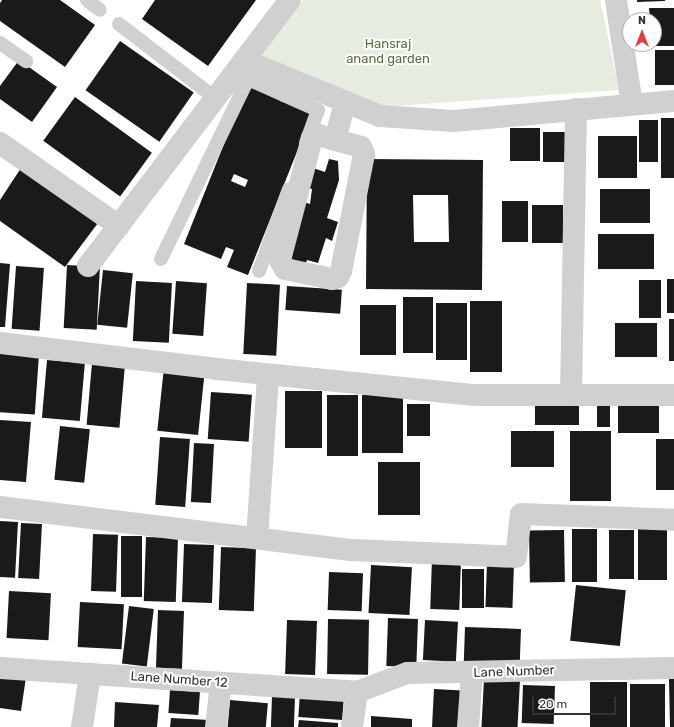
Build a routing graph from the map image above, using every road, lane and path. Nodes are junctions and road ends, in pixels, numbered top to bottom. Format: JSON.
{"nodes":[{"id":1,"x":87,"y":0,"type":"edge"},
{"id":2,"x":290,"y":0,"type":"edge"},
{"id":3,"x":616,"y":0,"type":"edge"},
{"id":4,"x":100,"y":10,"type":"dead end"},
{"id":5,"x":119,"y":24,"type":"dead end"},
{"id":6,"x":0,"y":43,"type":"edge"},
{"id":7,"x":244,"y":60,"type":"junction"},
{"id":8,"x":26,"y":61,"type":"dead end"},
{"id":9,"x":287,"y":87,"type":"junction"},
{"id":10,"x":215,"y":98,"type":"junction"},
{"id":11,"x":674,"y":100,"type":"edge"},
{"id":12,"x":345,"y":102,"type":"junction"},
{"id":13,"x":632,"y":104,"type":"junction"},
{"id":14,"x":576,"y":109,"type":"junction"},
{"id":15,"x":335,"y":140,"type":"junction"},
{"id":16,"x":0,"y":143,"type":"edge"},
{"id":17,"x":119,"y":226,"type":"junction"},
{"id":18,"x":162,"y":259,"type":"dead end"},
{"id":19,"x":88,"y":266,"type":"dead end"},
{"id":20,"x":259,"y":271,"type":"dead end"},
{"id":21,"x":0,"y":343,"type":"edge"},
{"id":22,"x":268,"y":374,"type":"junction"},
{"id":23,"x":571,"y":395,"type":"junction"},
{"id":24,"x":674,"y":395,"type":"edge"},
{"id":25,"x":0,"y":507,"type":"edge"},
{"id":26,"x":674,"y":520,"type":"edge"},
{"id":27,"x":257,"y":538,"type":"junction"},
{"id":28,"x":0,"y":668,"type":"edge"},
{"id":29,"x":674,"y":668,"type":"edge"},
{"id":30,"x":472,"y":673,"type":"junction"},
{"id":31,"x":90,"y":674,"type":"junction"},
{"id":32,"x":221,"y":683,"type":"junction"},
{"id":33,"x":357,"y":692,"type":"junction"},
{"id":34,"x":82,"y":727,"type":"edge"},
{"id":35,"x":216,"y":727,"type":"edge"},
{"id":36,"x":352,"y":727,"type":"edge"},
{"id":37,"x":468,"y":727,"type":"edge"}],
"edges":[{"from":1,"to":4,"type":"lane"},
{"from":2,"to":7,"type":"street"},
{"from":3,"to":13,"type":"street"},
{"from":5,"to":10,"type":"lane"},
{"from":6,"to":8,"type":"lane"},
{"from":7,"to":9,"type":"street"},
{"from":7,"to":10,"type":"street"},
{"from":9,"to":12,"type":"street"},
{"from":9,"to":18,"type":"lane"},
{"from":9,"to":20,"type":"lane"},
{"from":10,"to":17,"type":"street"},
{"from":11,"to":13,"type":"street"},
{"from":12,"to":14,"type":"street"},
{"from":12,"to":15,"type":"street"},
{"from":13,"to":14,"type":"street"},
{"from":14,"to":23,"type":"street"},
{"from":15,"to":15,"type":"street"},
{"from":16,"to":17,"type":"street"},
{"from":17,"to":19,"type":"street"},
{"from":21,"to":22,"type":"street"},
{"from":22,"to":23,"type":"street"},
{"from":22,"to":27,"type":"street"},
{"from":23,"to":24,"type":"street"},
{"from":25,"to":27,"type":"street"},
{"from":26,"to":27,"type":"street"},
{"from":28,"to":31,"type":"street","name":"Lane Number 12"},
{"from":29,"to":30,"type":"street","name":"Lane Number"},
{"from":30,"to":33,"type":"street","name":"Lane Number"},
{"from":30,"to":37,"type":"street"},
{"from":31,"to":32,"type":"street","name":"Lane Number 12"},
{"from":31,"to":34,"type":"street"},
{"from":32,"to":33,"type":"street","name":"Lane Number 12"},
{"from":32,"to":35,"type":"street"},
{"from":33,"to":36,"type":"street"}]}
